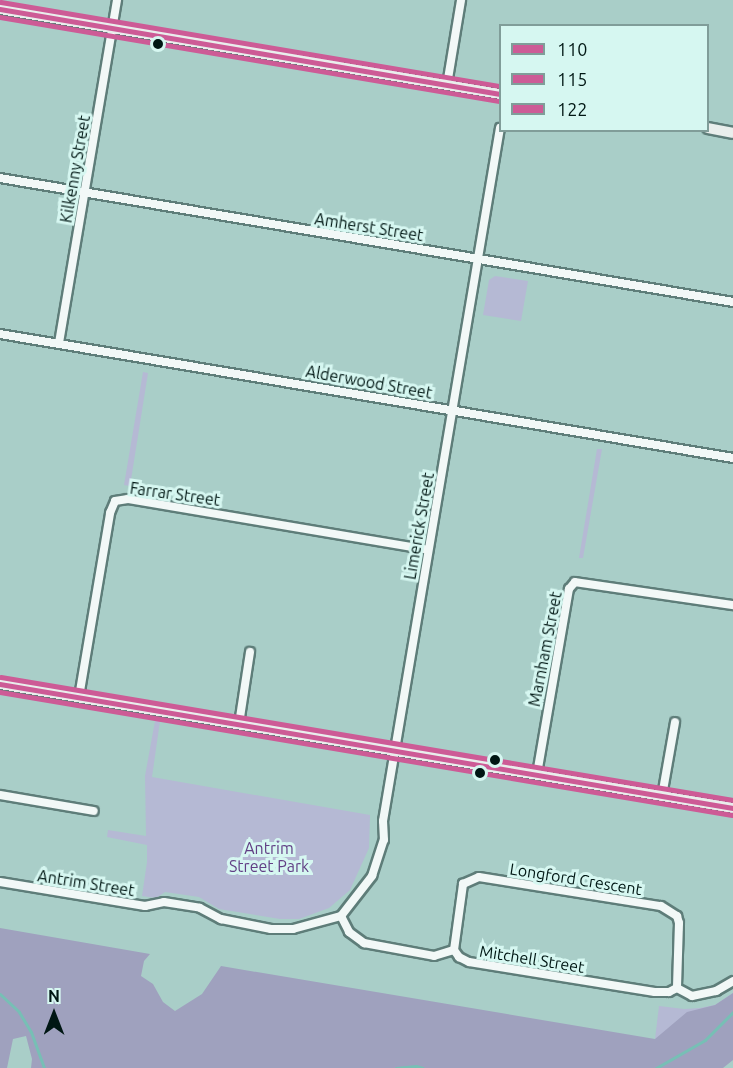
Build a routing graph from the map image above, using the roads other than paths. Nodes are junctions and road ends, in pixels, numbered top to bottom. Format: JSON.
{"nodes":[{"id":1,"x":117,"y":0,"type":"edge"},
{"id":2,"x":461,"y":0,"type":"edge"},
{"id":3,"x":0,"y":9,"type":"edge"},
{"id":4,"x":113,"y":28,"type":"junction"},
{"id":5,"x":447,"y":85,"type":"junction"},
{"id":6,"x":499,"y":94,"type":"edge"},
{"id":7,"x":709,"y":128,"type":"edge"},
{"id":8,"x":500,"y":132,"type":"edge"},
{"id":9,"x":733,"y":133,"type":"edge"},
{"id":10,"x":0,"y":178,"type":"edge"},
{"id":11,"x":85,"y":193,"type":"junction"},
{"id":12,"x":479,"y":259,"type":"junction"},
{"id":13,"x":733,"y":302,"type":"edge"},
{"id":14,"x":0,"y":334,"type":"edge"},
{"id":15,"x":59,"y":343,"type":"junction"},
{"id":16,"x":452,"y":410,"type":"junction"},
{"id":17,"x":733,"y":458,"type":"edge"},
{"id":18,"x":428,"y":550,"type":"junction"},
{"id":19,"x":733,"y":605,"type":"edge"},
{"id":20,"x":250,"y":652,"type":"dead end"},
{"id":21,"x":0,"y":684,"type":"edge"},
{"id":22,"x":79,"y":697,"type":"junction"},
{"id":23,"x":675,"y":722,"type":"dead end"},
{"id":24,"x":239,"y":724,"type":"junction"},
{"id":25,"x":395,"y":750,"type":"junction"},
{"id":26,"x":537,"y":774,"type":"junction"},
{"id":27,"x":0,"y":795,"type":"edge"},
{"id":28,"x":662,"y":796,"type":"junction"},
{"id":29,"x":733,"y":808,"type":"edge"},
{"id":30,"x":94,"y":811,"type":"dead end"},
{"id":31,"x":0,"y":882,"type":"edge"},
{"id":32,"x":341,"y":916,"type":"junction"},
{"id":33,"x":454,"y":950,"type":"junction"},
{"id":34,"x":733,"y":981,"type":"edge"},
{"id":35,"x":677,"y":988,"type":"junction"}],
"edges":[{"from":1,"to":4,"type":"street","name":"Kilkenny Street"},
{"from":2,"to":5,"type":"street"},
{"from":3,"to":4,"type":"street"},
{"from":4,"to":5,"type":"street"},
{"from":4,"to":11,"type":"street","name":"Kilkenny Street"},
{"from":5,"to":6,"type":"street"},
{"from":7,"to":9,"type":"street"},
{"from":8,"to":12,"type":"street","name":"Limerick Street"},
{"from":10,"to":11,"type":"street","name":"Amherst Street"},
{"from":11,"to":12,"type":"street","name":"Amherst Street"},
{"from":11,"to":15,"type":"street","name":"Kilkenny Street"},
{"from":12,"to":13,"type":"street","name":"Amherst Street"},
{"from":12,"to":16,"type":"street","name":"Limerick Street"},
{"from":14,"to":15,"type":"street","name":"Alderwood Street"},
{"from":15,"to":16,"type":"street","name":"Alderwood Street"},
{"from":16,"to":17,"type":"street","name":"Alderwood Street"},
{"from":16,"to":18,"type":"street","name":"Limerick Street"},
{"from":18,"to":22,"type":"street","name":"Farrar Street"},
{"from":18,"to":25,"type":"street","name":"Limerick Street"},
{"from":19,"to":26,"type":"street","name":"Marnham Street"},
{"from":20,"to":24,"type":"street"},
{"from":21,"to":22,"type":"street"},
{"from":22,"to":24,"type":"street"},
{"from":23,"to":28,"type":"street"},
{"from":24,"to":25,"type":"street"},
{"from":25,"to":26,"type":"street"},
{"from":25,"to":32,"type":"street","name":"Limerick Street"},
{"from":26,"to":28,"type":"street"},
{"from":27,"to":30,"type":"street"},
{"from":28,"to":29,"type":"street"},
{"from":31,"to":32,"type":"street","name":"Antrim Street"},
{"from":32,"to":33,"type":"street"},
{"from":33,"to":35,"type":"street","name":"Mitchell Street"},
{"from":33,"to":35,"type":"street","name":"Longford Crescent"},
{"from":34,"to":35,"type":"street","name":"Mitchell Street"}]}
